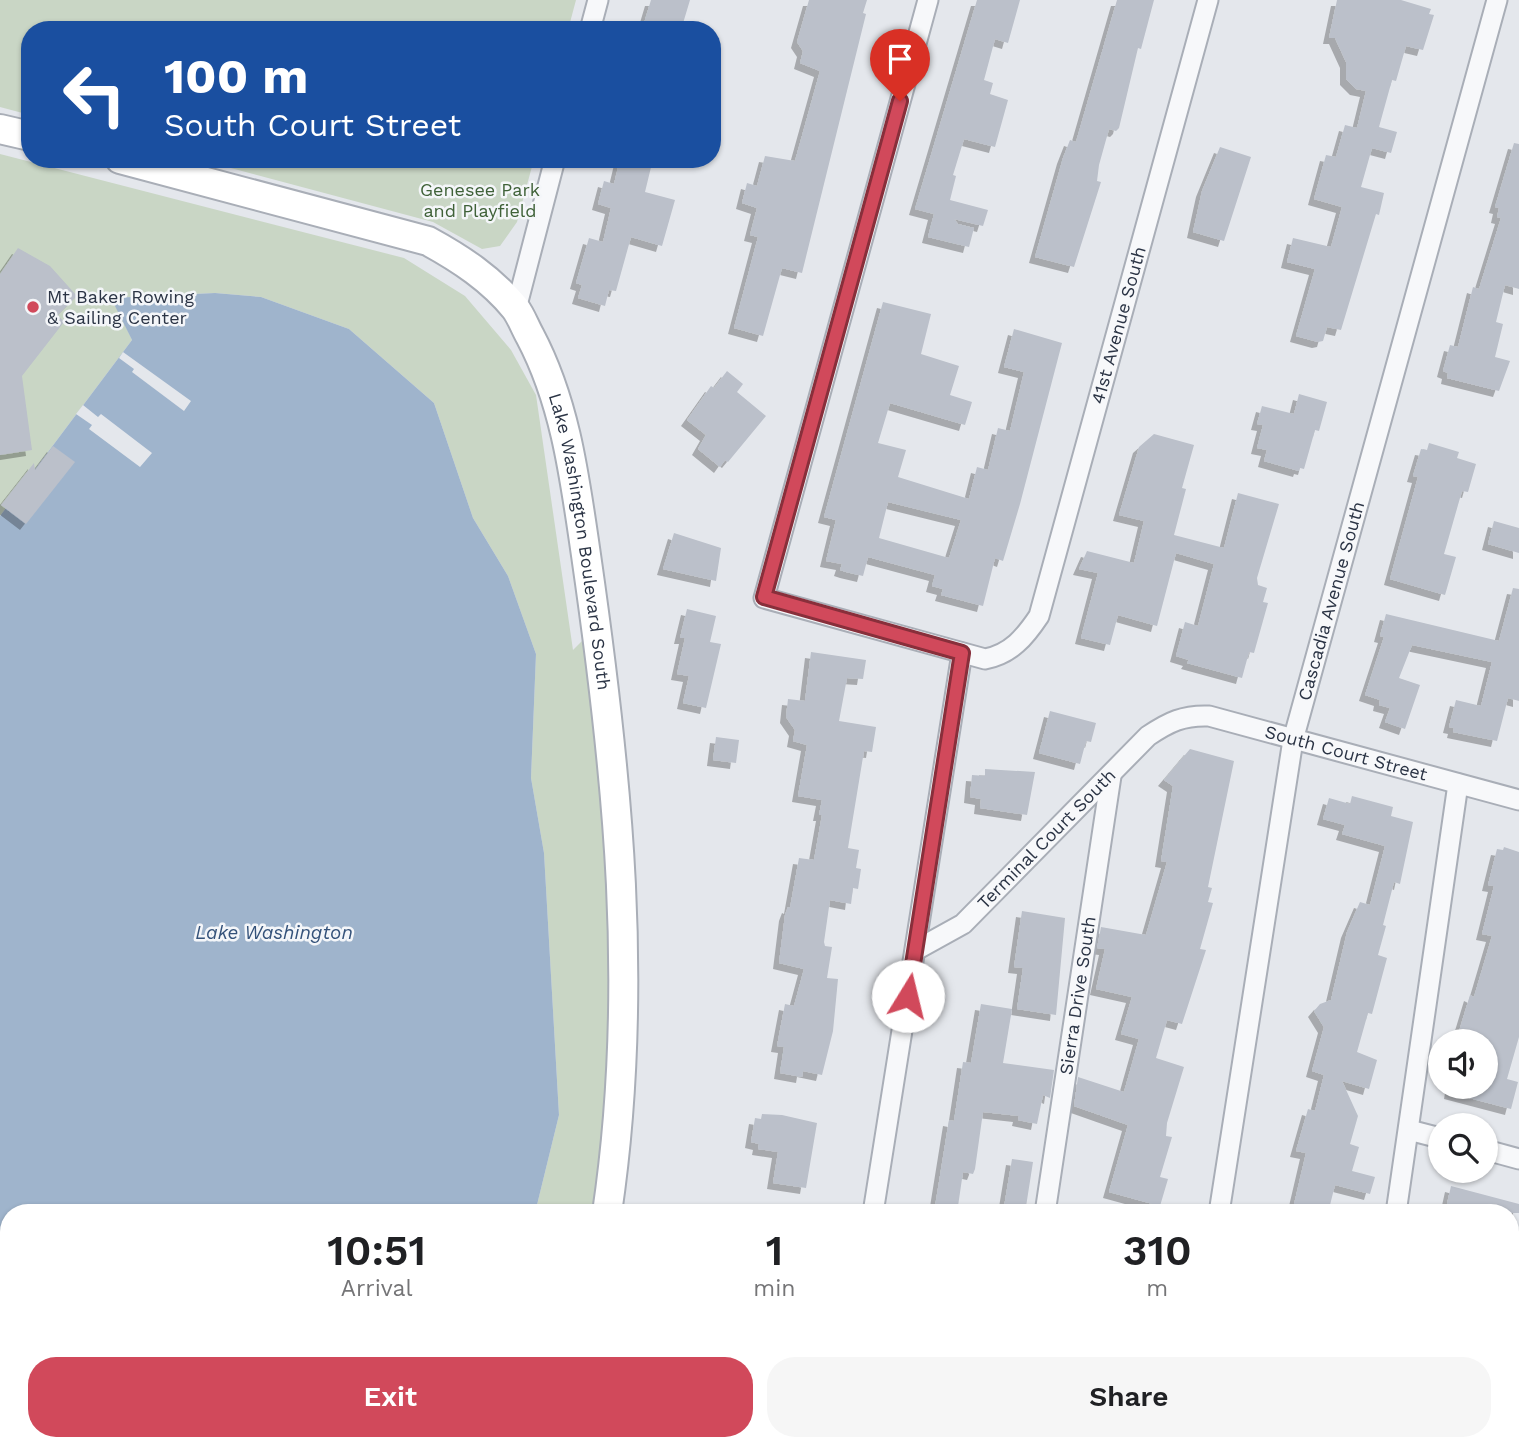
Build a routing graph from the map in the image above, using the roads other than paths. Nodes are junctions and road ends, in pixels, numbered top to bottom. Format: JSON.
{"nodes":[{"id":1,"x":598,"y":0,"type":"edge"},
{"id":2,"x":928,"y":0,"type":"edge"},
{"id":3,"x":1208,"y":0,"type":"edge"},
{"id":4,"x":1497,"y":0,"type":"edge"},
{"id":5,"x":592,"y":21,"type":"edge"},
{"id":6,"x":0,"y":128,"type":"edge"},
{"id":7,"x":21,"y":134,"type":"edge"},
{"id":8,"x":154,"y":168,"type":"edge"},
{"id":9,"x":553,"y":168,"type":"edge"},
{"id":10,"x":516,"y":309,"type":"junction"},
{"id":11,"x":962,"y":653,"type":"junction"},
{"id":12,"x":1174,"y":719,"type":"joint"},
{"id":13,"x":1293,"y":740,"type":"junction"},
{"id":14,"x":1111,"y":776,"type":"junction"},
{"id":15,"x":1458,"y":784,"type":"junction"},
{"id":16,"x":1519,"y":800,"type":"edge"},
{"id":17,"x":916,"y":950,"type":"junction"},
{"id":18,"x":1409,"y":1130,"type":"junction"},
{"id":19,"x":1428,"y":1135,"type":"edge"},
{"id":20,"x":1498,"y":1153,"type":"edge"},
{"id":21,"x":1519,"y":1158,"type":"edge"},
{"id":22,"x":608,"y":1204,"type":"edge"},
{"id":23,"x":874,"y":1204,"type":"edge"},
{"id":24,"x":1046,"y":1204,"type":"edge"},
{"id":25,"x":1220,"y":1204,"type":"edge"},
{"id":26,"x":1397,"y":1204,"type":"edge"}],
"edges":[{"from":1,"to":5,"type":"street"},
{"from":2,"to":11,"type":"street"},
{"from":3,"to":11,"type":"street","name":"41st Avenue South"},
{"from":4,"to":13,"type":"street","name":"Cascadia Avenue South"},
{"from":6,"to":7,"type":"main road"},
{"from":8,"to":10,"type":"main road","name":"Lake Washington Boulevard South"},
{"from":9,"to":10,"type":"street"},
{"from":10,"to":22,"type":"main road","name":"Lake Washington Boulevard South"},
{"from":11,"to":17,"type":"street"},
{"from":12,"to":13,"type":"street","name":"South Court Street"},
{"from":12,"to":14,"type":"street","name":"Terminal Court South"},
{"from":13,"to":15,"type":"street","name":"South Court Street"},
{"from":13,"to":25,"type":"street","name":"Cascadia Avenue South"},
{"from":14,"to":17,"type":"street","name":"Terminal Court South"},
{"from":14,"to":24,"type":"street","name":"Sierra Drive South"},
{"from":15,"to":16,"type":"street","name":"South Court Street"},
{"from":15,"to":18,"type":"street"},
{"from":17,"to":23,"type":"street"},
{"from":18,"to":19,"type":"street"},
{"from":18,"to":26,"type":"street"},
{"from":20,"to":21,"type":"street"}]}
